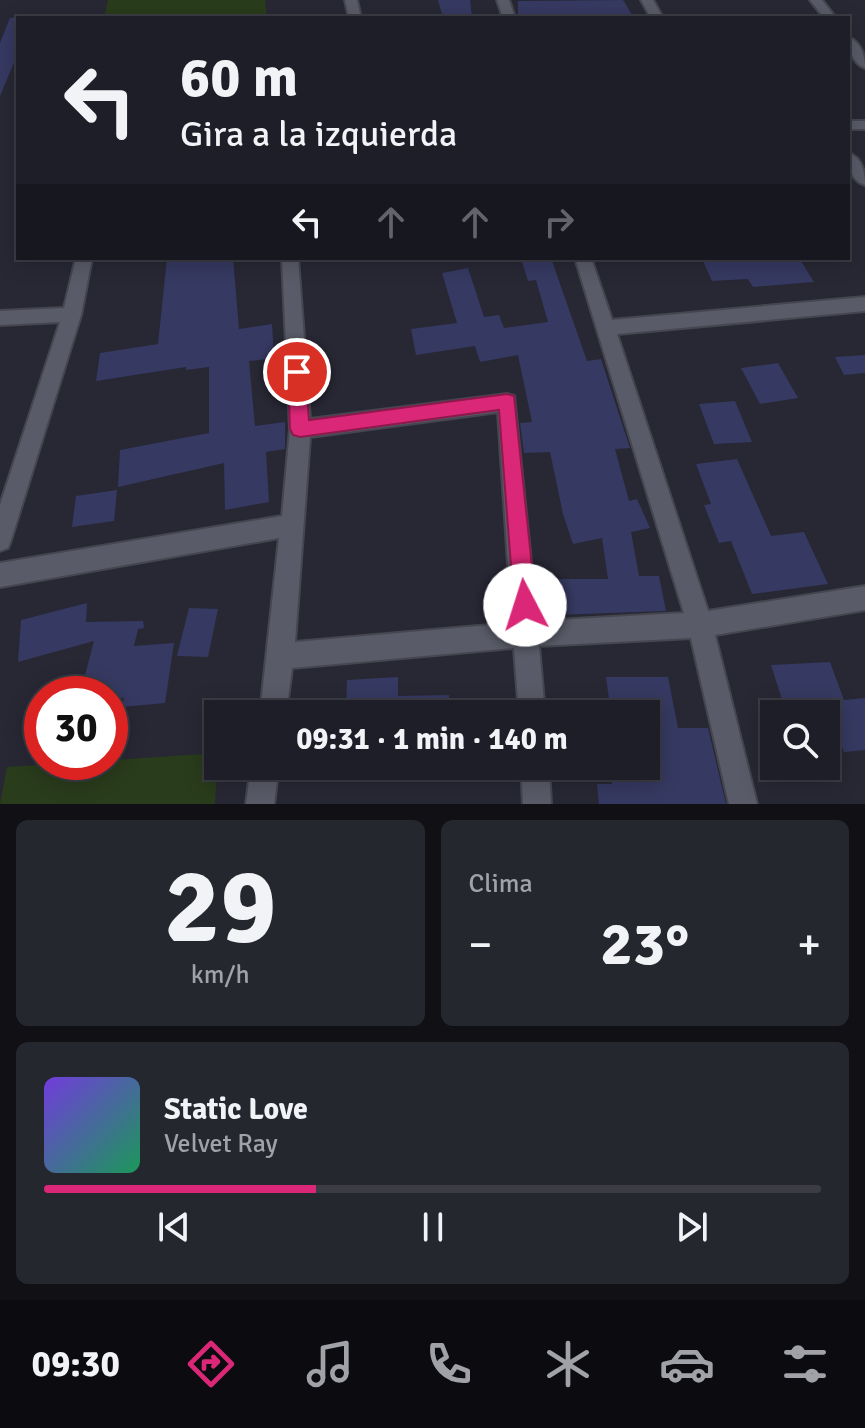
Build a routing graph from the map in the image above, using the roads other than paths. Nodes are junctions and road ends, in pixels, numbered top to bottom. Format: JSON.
{"nodes":[{"id":1,"x":816,"y":0,"type":"edge"},
{"id":2,"x":828,"y":16,"type":"edge"},
{"id":3,"x":850,"y":44,"type":"edge"},
{"id":4,"x":865,"y":64,"type":"edge"},
{"id":5,"x":850,"y":161,"type":"edge"},
{"id":6,"x":865,"y":180,"type":"edge"},
{"id":7,"x":84,"y":260,"type":"edge"},
{"id":8,"x":290,"y":260,"type":"edge"},
{"id":9,"x":584,"y":260,"type":"edge"},
{"id":10,"x":865,"y":304,"type":"edge"},
{"id":11,"x":72,"y":315,"type":"junction"},
{"id":12,"x":0,"y":318,"type":"edge"},
{"id":13,"x":603,"y":328,"type":"junction"},
{"id":14,"x":300,"y":429,"type":"junction"},
{"id":15,"x":19,"y":483,"type":"junction"},
{"id":16,"x":0,"y":495,"type":"edge"},
{"id":17,"x":292,"y":525,"type":"junction"},
{"id":18,"x":0,"y":540,"type":"edge"},
{"id":19,"x":0,"y":575,"type":"edge"},
{"id":20,"x":865,"y":598,"type":"edge"},
{"id":21,"x":700,"y":625,"type":"junction"},
{"id":22,"x":528,"y":634,"type":"junction"},
{"id":23,"x":281,"y":656,"type":"junction"},
{"id":24,"x":275,"y":700,"type":"edge"},
{"id":25,"x":531,"y":700,"type":"edge"},
{"id":26,"x":263,"y":780,"type":"edge"},
{"id":27,"x":536,"y":780,"type":"edge"},
{"id":28,"x":260,"y":804,"type":"edge"},
{"id":29,"x":537,"y":804,"type":"edge"},
{"id":30,"x":743,"y":804,"type":"edge"}],
"edges":[{"from":1,"to":2,"type":"street"},
{"from":3,"to":4,"type":"street"},
{"from":5,"to":6,"type":"street"},
{"from":7,"to":11,"type":"street"},
{"from":8,"to":14,"type":"street"},
{"from":9,"to":13,"type":"street"},
{"from":10,"to":13,"type":"street"},
{"from":11,"to":12,"type":"street"},
{"from":11,"to":15,"type":"street"},
{"from":13,"to":21,"type":"street"},
{"from":14,"to":17,"type":"street"},
{"from":14,"to":22,"type":"street"},
{"from":15,"to":16,"type":"street"},
{"from":15,"to":18,"type":"street"},
{"from":17,"to":19,"type":"street"},
{"from":17,"to":23,"type":"street"},
{"from":20,"to":21,"type":"street"},
{"from":21,"to":22,"type":"street"},
{"from":21,"to":30,"type":"street"},
{"from":22,"to":23,"type":"street"},
{"from":22,"to":25,"type":"street"},
{"from":23,"to":24,"type":"street"},
{"from":26,"to":28,"type":"street"},
{"from":27,"to":29,"type":"street"}]}
